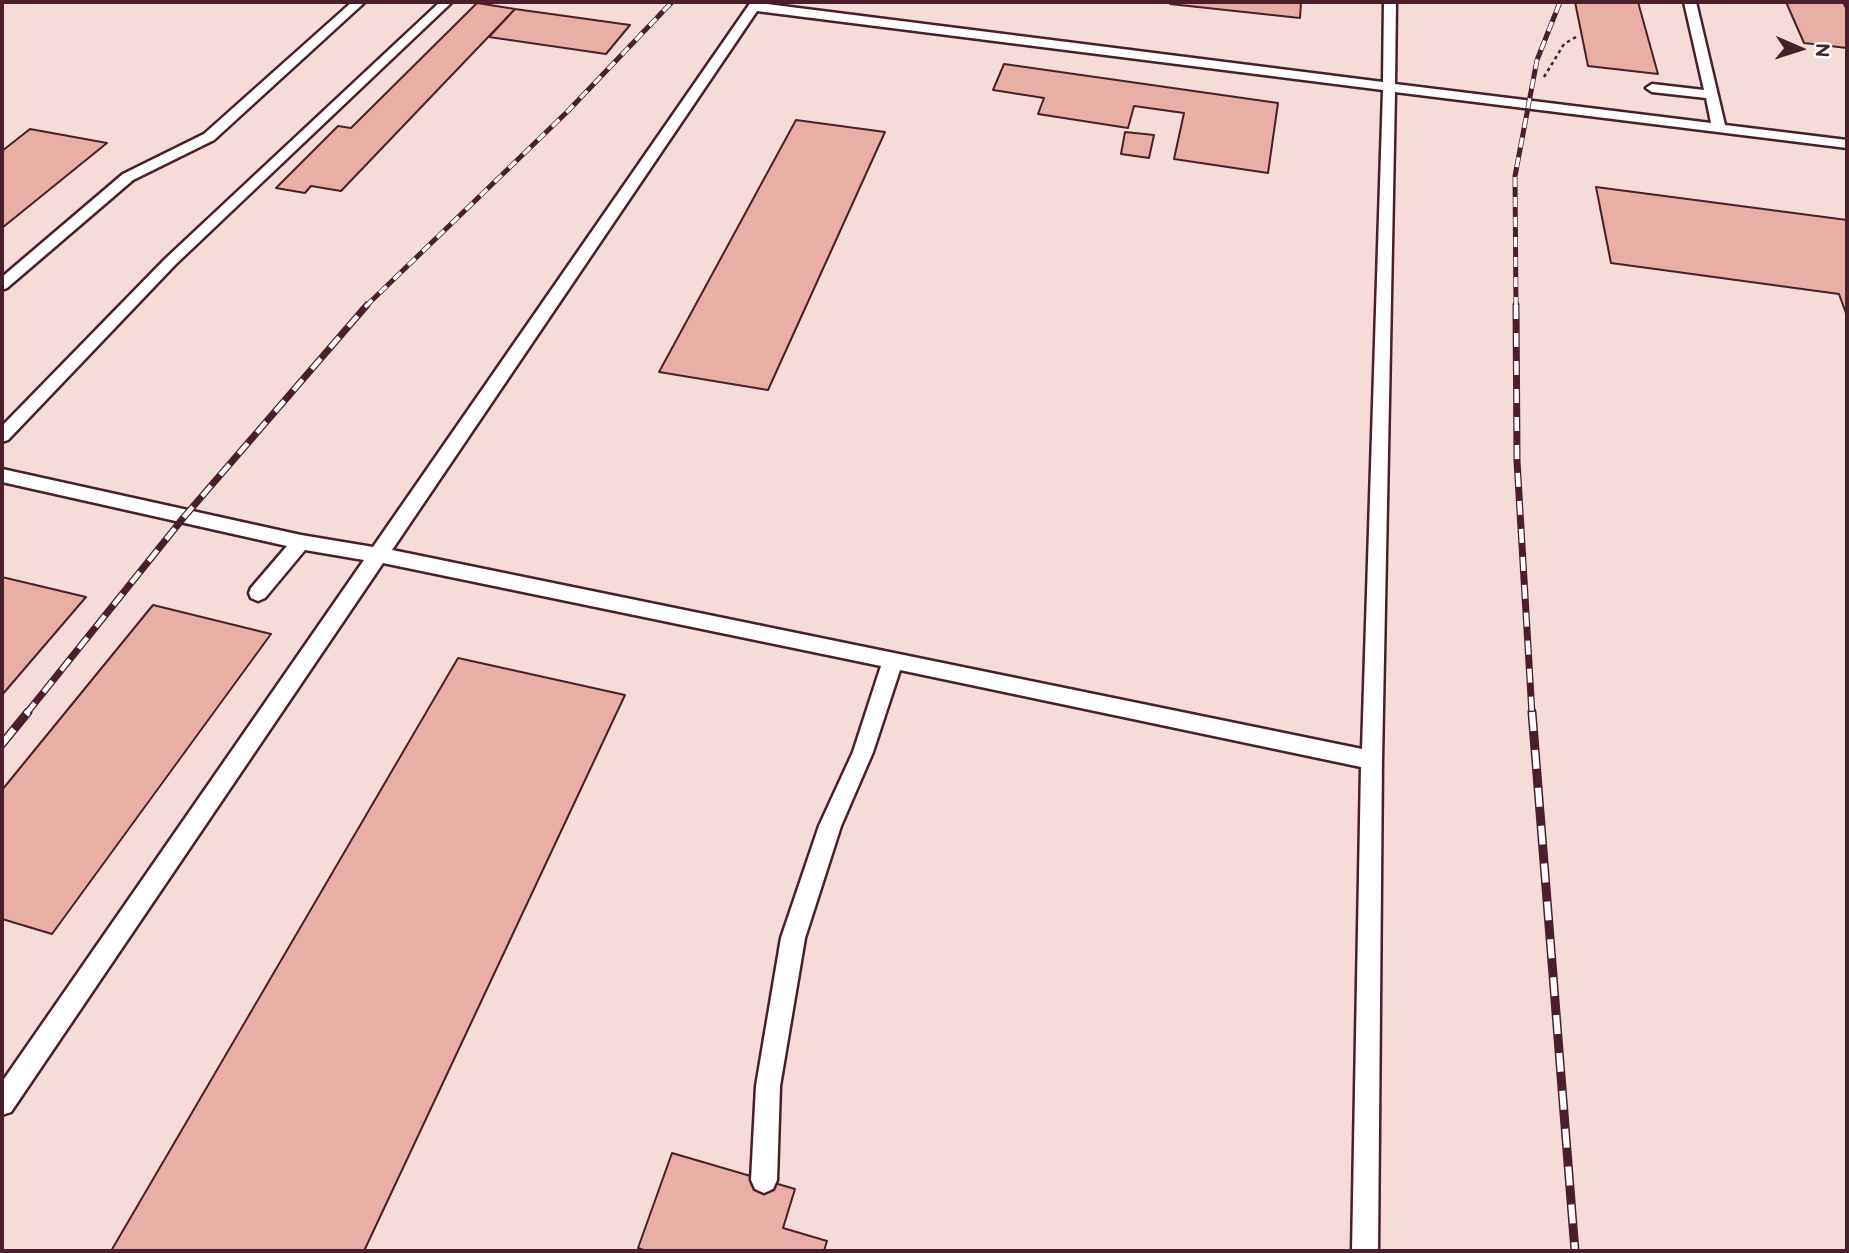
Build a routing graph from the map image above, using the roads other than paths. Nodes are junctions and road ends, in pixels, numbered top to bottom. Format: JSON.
{"nodes":[{"id":1,"x":359,"y":2,"type":"edge"},
{"id":2,"x":446,"y":2,"type":"edge"},
{"id":3,"x":1390,"y":2,"type":"edge"},
{"id":4,"x":1690,"y":2,"type":"edge"},
{"id":5,"x":755,"y":4,"type":"edge"},
{"id":6,"x":1390,"y":87,"type":"junction"},
{"id":7,"x":1652,"y":88,"type":"dead end"},
{"id":8,"x":1712,"y":95,"type":"junction"},
{"id":9,"x":1719,"y":129,"type":"junction"},
{"id":10,"x":1847,"y":144,"type":"edge"},
{"id":11,"x":2,"y":285,"type":"edge"},
{"id":12,"x":2,"y":436,"type":"edge"},
{"id":13,"x":2,"y":475,"type":"edge"},
{"id":14,"x":301,"y":542,"type":"junction"},
{"id":15,"x":377,"y":556,"type":"junction"},
{"id":16,"x":258,"y":593,"type":"dead end"},
{"id":17,"x":893,"y":660,"type":"junction"},
{"id":18,"x":1372,"y":760,"type":"junction"},
{"id":19,"x":2,"y":1103,"type":"edge"},
{"id":20,"x":764,"y":1180,"type":"dead end"},
{"id":21,"x":1365,"y":1251,"type":"edge"}],
"edges":[{"from":1,"to":11,"type":"lane"},
{"from":2,"to":12,"type":"lane"},
{"from":3,"to":6,"type":"lane"},
{"from":4,"to":8,"type":"lane"},
{"from":5,"to":6,"type":"lane"},
{"from":5,"to":15,"type":"lane"},
{"from":6,"to":9,"type":"lane"},
{"from":6,"to":18,"type":"lane"},
{"from":7,"to":8,"type":"lane"},
{"from":8,"to":9,"type":"lane"},
{"from":9,"to":10,"type":"lane"},
{"from":13,"to":14,"type":"lane"},
{"from":14,"to":15,"type":"lane"},
{"from":14,"to":16,"type":"lane"},
{"from":15,"to":17,"type":"lane"},
{"from":15,"to":19,"type":"lane"},
{"from":17,"to":18,"type":"lane"},
{"from":17,"to":20,"type":"lane"},
{"from":18,"to":21,"type":"lane"}]}
